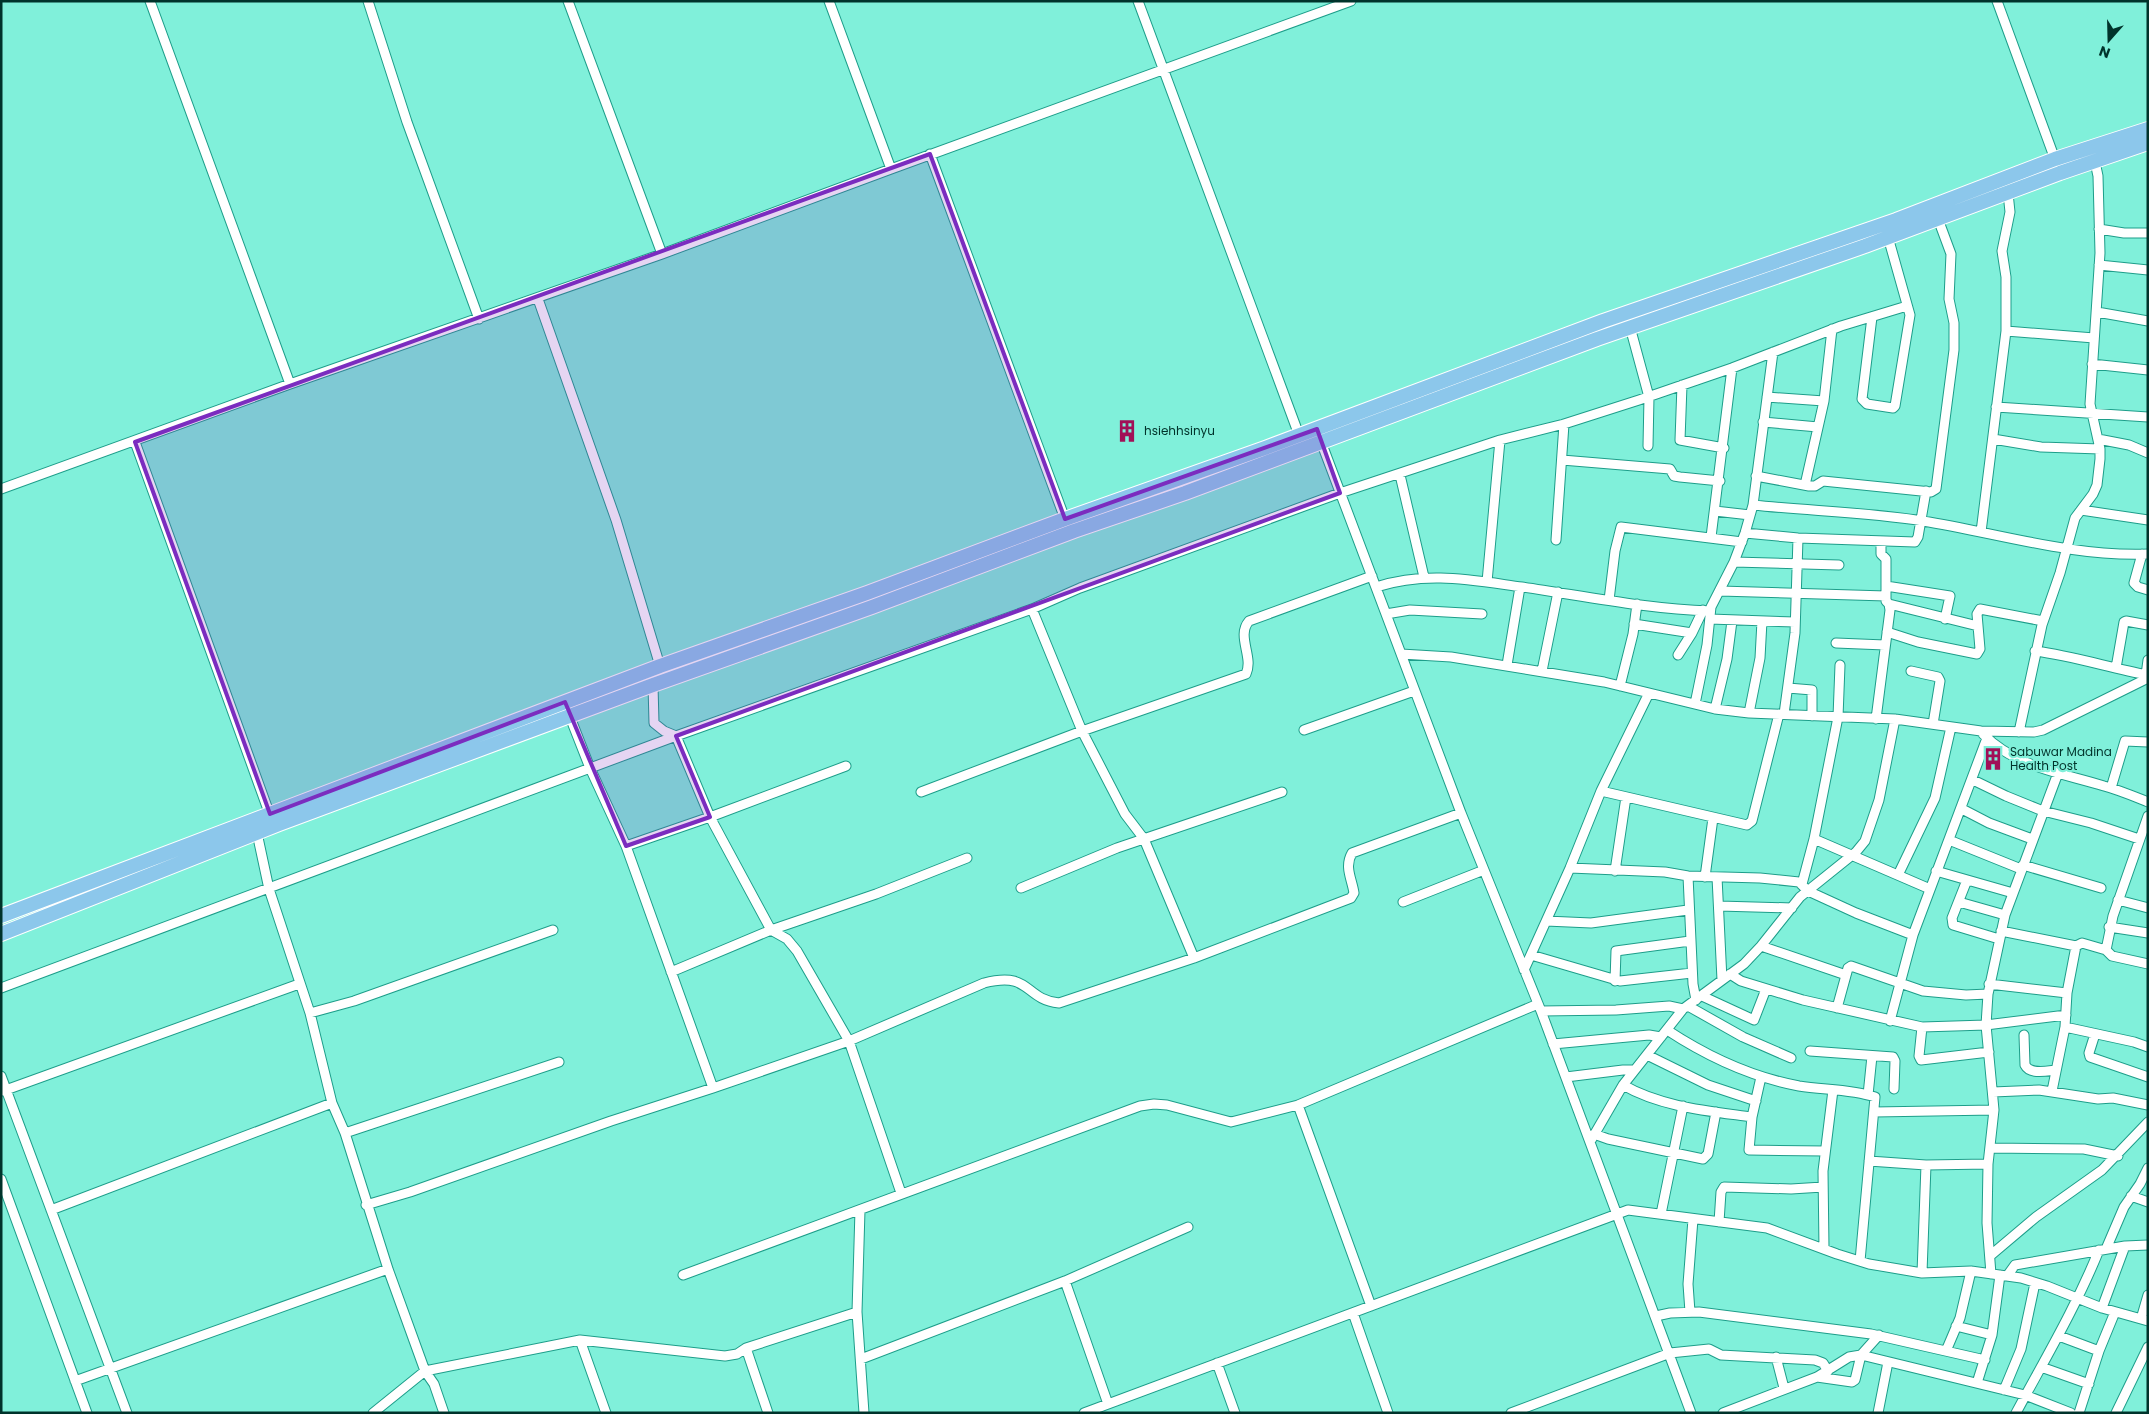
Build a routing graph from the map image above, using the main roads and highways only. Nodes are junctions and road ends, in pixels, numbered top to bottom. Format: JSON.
{"nodes":[{"id":1,"x":2148,"y":129,"type":"edge"},
{"id":2,"x":2148,"y":144,"type":"edge"},
{"id":3,"x":272,"y":820,"type":"junction"},
{"id":4,"x":1,"y":916,"type":"edge"},
{"id":5,"x":1,"y":934,"type":"edge"}],
"edges":[{"from":1,"to":3,"type":"main road"},
{"from":2,"to":3,"type":"main road"},
{"from":3,"to":4,"type":"main road"},
{"from":3,"to":5,"type":"main road"}]}
